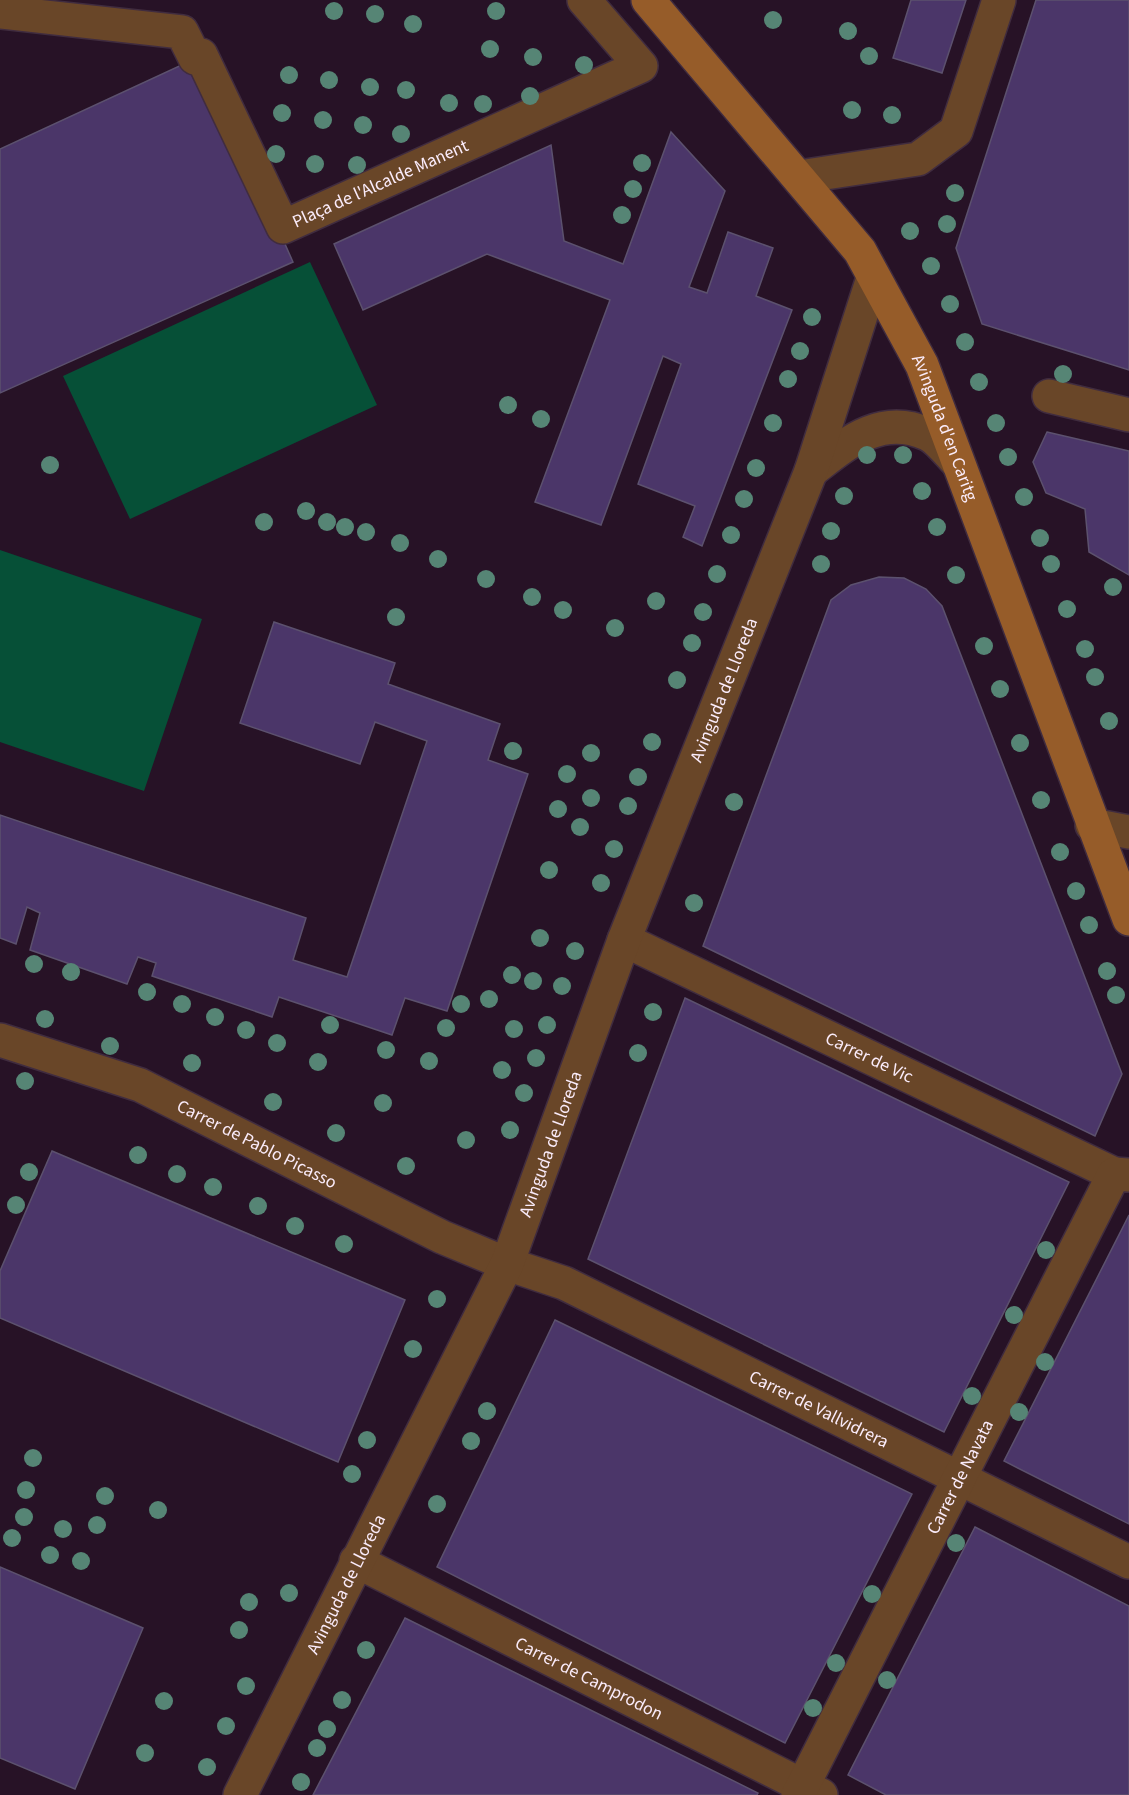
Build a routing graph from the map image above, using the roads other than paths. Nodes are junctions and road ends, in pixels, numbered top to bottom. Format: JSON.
{"nodes":[{"id":1,"x":584,"y":0,"type":"edge"},
{"id":2,"x":648,"y":0,"type":"edge"},
{"id":3,"x":999,"y":0,"type":"edge"},
{"id":4,"x":0,"y":12,"type":"edge"},
{"id":5,"x":799,"y":177,"type":"junction"},
{"id":6,"x":873,"y":278,"type":"junction"},
{"id":7,"x":1049,"y":396,"type":"dead end"},
{"id":8,"x":1129,"y":415,"type":"edge"},
{"id":9,"x":958,"y":463,"type":"junction"},
{"id":10,"x":811,"y":471,"type":"junction"},
{"id":11,"x":1092,"y":825,"type":"junction"},
{"id":12,"x":1129,"y":832,"type":"edge"},
{"id":13,"x":1129,"y":919,"type":"edge"},
{"id":14,"x":624,"y":940,"type":"junction"},
{"id":15,"x":0,"y":1040,"type":"edge"},
{"id":16,"x":1121,"y":1174,"type":"edge"},
{"id":17,"x":507,"y":1264,"type":"junction"},
{"id":18,"x":960,"y":1478,"type":"junction"},
{"id":19,"x":356,"y":1561,"type":"junction"},
{"id":20,"x":1129,"y":1562,"type":"edge"},
{"id":21,"x":807,"y":1792,"type":"edge"},
{"id":22,"x":240,"y":1795,"type":"edge"}],
"edges":[{"from":1,"to":4,"type":"street","name":"Plaça de l'Alcalde Manent"},
{"from":2,"to":5,"type":"street","name":"Avinguda d'en Caritg"},
{"from":3,"to":5,"type":"street"},
{"from":5,"to":6,"type":"street","name":"Avinguda d'en Caritg"},
{"from":6,"to":9,"type":"street","name":"Avinguda d'en Caritg"},
{"from":6,"to":10,"type":"street","name":"Avinguda de Lloreda"},
{"from":7,"to":8,"type":"street"},
{"from":9,"to":10,"type":"street"},
{"from":9,"to":11,"type":"street","name":"Avinguda d'en Caritg"},
{"from":10,"to":14,"type":"street","name":"Avinguda de Lloreda"},
{"from":11,"to":12,"type":"street"},
{"from":11,"to":13,"type":"street","name":"Avinguda d'en Caritg"},
{"from":14,"to":16,"type":"street","name":"Carrer de Vic"},
{"from":14,"to":17,"type":"street","name":"Avinguda de Lloreda"},
{"from":15,"to":17,"type":"street","name":"Carrer de Pablo Picasso"},
{"from":16,"to":18,"type":"street","name":"Carrer de Navata"},
{"from":17,"to":18,"type":"street","name":"Carrer de Vallvidrera"},
{"from":17,"to":19,"type":"street","name":"Avinguda de Lloreda"},
{"from":18,"to":20,"type":"street","name":"Carrer de Vallvidrera"},
{"from":18,"to":21,"type":"street","name":"Carrer de Navata"},
{"from":19,"to":21,"type":"street","name":"Carrer de Camprodon"},
{"from":19,"to":22,"type":"street","name":"Avinguda de Lloreda"}]}
